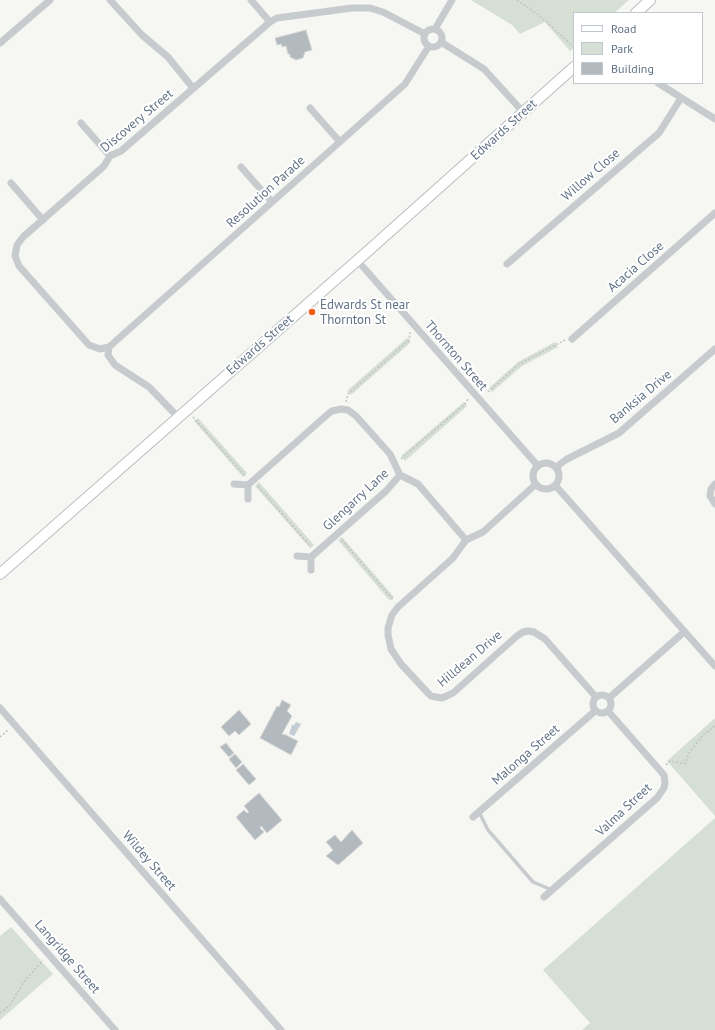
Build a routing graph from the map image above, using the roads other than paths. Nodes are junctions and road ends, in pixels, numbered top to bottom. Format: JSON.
{"nodes":[{"id":1,"x":50,"y":0,"type":"edge"},
{"id":2,"x":110,"y":0,"type":"edge"},
{"id":3,"x":251,"y":0,"type":"edge"},
{"id":4,"x":351,"y":0,"type":"edge"},
{"id":5,"x":452,"y":0,"type":"edge"},
{"id":6,"x":650,"y":0,"type":"edge"},
{"id":7,"x":352,"y":8,"type":"junction"},
{"id":8,"x":637,"y":12,"type":"edge"},
{"id":9,"x":270,"y":22,"type":"junction"},
{"id":10,"x":436,"y":29,"type":"junction"},
{"id":11,"x":425,"y":34,"type":"junction"},
{"id":12,"x":441,"y":42,"type":"junction"},
{"id":13,"x":0,"y":43,"type":"edge"},
{"id":14,"x":429,"y":46,"type":"junction"},
{"id":15,"x":573,"y":68,"type":"edge"},
{"id":16,"x":660,"y":84,"type":"edge"},
{"id":17,"x":193,"y":88,"type":"junction"},
{"id":18,"x":681,"y":98,"type":"junction"},
{"id":19,"x":310,"y":108,"type":"dead end"},
{"id":20,"x":524,"y":113,"type":"junction"},
{"id":21,"x":715,"y":119,"type":"edge"},
{"id":22,"x":81,"y":123,"type":"dead end"},
{"id":23,"x":340,"y":142,"type":"junction"},
{"id":24,"x":110,"y":156,"type":"junction"},
{"id":25,"x":241,"y":167,"type":"dead end"},
{"id":26,"x":11,"y":183,"type":"dead end"},
{"id":27,"x":272,"y":202,"type":"junction"},
{"id":28,"x":715,"y":213,"type":"edge"},
{"id":29,"x":43,"y":220,"type":"junction"},
{"id":30,"x":357,"y":260,"type":"junction"},
{"id":31,"x":507,"y":264,"type":"dead end"},
{"id":32,"x":572,"y":339,"type":"road end"},
{"id":33,"x":109,"y":347,"type":"junction"},
{"id":34,"x":715,"y":349,"type":"edge"},
{"id":35,"x":178,"y":417,"type":"junction"},
{"id":36,"x":538,"y":466,"type":"junction"},
{"id":37,"x":557,"y":468,"type":"junction"},
{"id":38,"x":400,"y":475,"type":"junction"},
{"id":39,"x":234,"y":484,"type":"dead end"},
{"id":40,"x":248,"y":484,"type":"junction"},
{"id":41,"x":536,"y":484,"type":"junction"},
{"id":42,"x":715,"y":484,"type":"edge"},
{"id":43,"x":555,"y":485,"type":"junction"},
{"id":44,"x":248,"y":499,"type":"dead end"},
{"id":45,"x":715,"y":504,"type":"edge"},
{"id":46,"x":466,"y":540,"type":"junction"},
{"id":47,"x":297,"y":556,"type":"dead end"},
{"id":48,"x":311,"y":557,"type":"junction"},
{"id":49,"x":311,"y":570,"type":"dead end"},
{"id":50,"x":0,"y":574,"type":"edge"},
{"id":51,"x":684,"y":632,"type":"junction"},
{"id":52,"x":715,"y":666,"type":"edge"},
{"id":53,"x":596,"y":697,"type":"junction"},
{"id":54,"x":609,"y":698,"type":"junction"},
{"id":55,"x":0,"y":708,"type":"edge"},
{"id":56,"x":595,"y":711,"type":"junction"},
{"id":57,"x":608,"y":711,"type":"junction"},
{"id":58,"x":479,"y":812,"type":"junction"},
{"id":59,"x":473,"y":817,"type":"dead end"},
{"id":60,"x":552,"y":890,"type":"junction"},
{"id":61,"x":544,"y":897,"type":"dead end"},
{"id":62,"x":0,"y":899,"type":"edge"},
{"id":63,"x":115,"y":1030,"type":"edge"},
{"id":64,"x":281,"y":1030,"type":"edge"}],
"edges":[{"from":1,"to":13,"type":"street"},
{"from":2,"to":17,"type":"street"},
{"from":3,"to":9,"type":"street"},
{"from":4,"to":7,"type":"street"},
{"from":5,"to":10,"type":"street"},
{"from":6,"to":8,"type":"main road"},
{"from":7,"to":9,"type":"street","name":"Discovery Street"},
{"from":7,"to":11,"type":"street","name":"Discovery Street"},
{"from":9,"to":17,"type":"street","name":"Discovery Street"},
{"from":10,"to":11,"type":"street"},
{"from":10,"to":12,"type":"street"},
{"from":11,"to":14,"type":"street"},
{"from":12,"to":14,"type":"street"},
{"from":12,"to":20,"type":"street"},
{"from":14,"to":23,"type":"street","name":"Resolution Parade"},
{"from":15,"to":20,"type":"main road","name":"Edwards Street"},
{"from":16,"to":18,"type":"street"},
{"from":17,"to":24,"type":"street","name":"Discovery Street"},
{"from":18,"to":21,"type":"street"},
{"from":18,"to":31,"type":"street","name":"Willow Close"},
{"from":19,"to":23,"type":"street"},
{"from":20,"to":30,"type":"main road","name":"Edwards Street"},
{"from":22,"to":24,"type":"street"},
{"from":23,"to":27,"type":"street","name":"Resolution Parade"},
{"from":24,"to":29,"type":"street","name":"Discovery Street"},
{"from":25,"to":27,"type":"street"},
{"from":26,"to":29,"type":"street"},
{"from":27,"to":33,"type":"street","name":"Resolution Parade"},
{"from":28,"to":32,"type":"street","name":"Acacia Close"},
{"from":29,"to":33,"type":"street","name":"Discovery Street"},
{"from":30,"to":35,"type":"main road","name":"Edwards Street"},
{"from":30,"to":36,"type":"street","name":"Thornton Street"},
{"from":33,"to":35,"type":"street"},
{"from":34,"to":37,"type":"street","name":"Banksia Drive"},
{"from":35,"to":50,"type":"main road","name":"Edwards Street"},
{"from":36,"to":37,"type":"street"},
{"from":36,"to":41,"type":"street"},
{"from":37,"to":43,"type":"street"},
{"from":38,"to":40,"type":"street"},
{"from":38,"to":46,"type":"street","name":"Glengarry Lane"},
{"from":38,"to":48,"type":"street","name":"Glengarry Lane"},
{"from":39,"to":40,"type":"street"},
{"from":40,"to":44,"type":"street"},
{"from":41,"to":43,"type":"street"},
{"from":41,"to":46,"type":"street","name":"Hilldean Drive"},
{"from":42,"to":45,"type":"street"},
{"from":43,"to":51,"type":"street"},
{"from":46,"to":53,"type":"street","name":"Hilldean Drive"},
{"from":47,"to":48,"type":"street"},
{"from":48,"to":49,"type":"street"},
{"from":51,"to":52,"type":"street"},
{"from":51,"to":54,"type":"street"},
{"from":53,"to":54,"type":"street"},
{"from":53,"to":56,"type":"street"},
{"from":54,"to":57,"type":"street"},
{"from":55,"to":64,"type":"street","name":"Wildey Street"},
{"from":56,"to":57,"type":"street"},
{"from":56,"to":58,"type":"street","name":"Malonga Street"},
{"from":57,"to":60,"type":"street","name":"Valma Street"},
{"from":58,"to":59,"type":"street","name":"Malonga Street"},
{"from":58,"to":60,"type":"lane"},
{"from":60,"to":61,"type":"street","name":"Valma Street"},
{"from":62,"to":63,"type":"street","name":"Langridge Street"}]}
